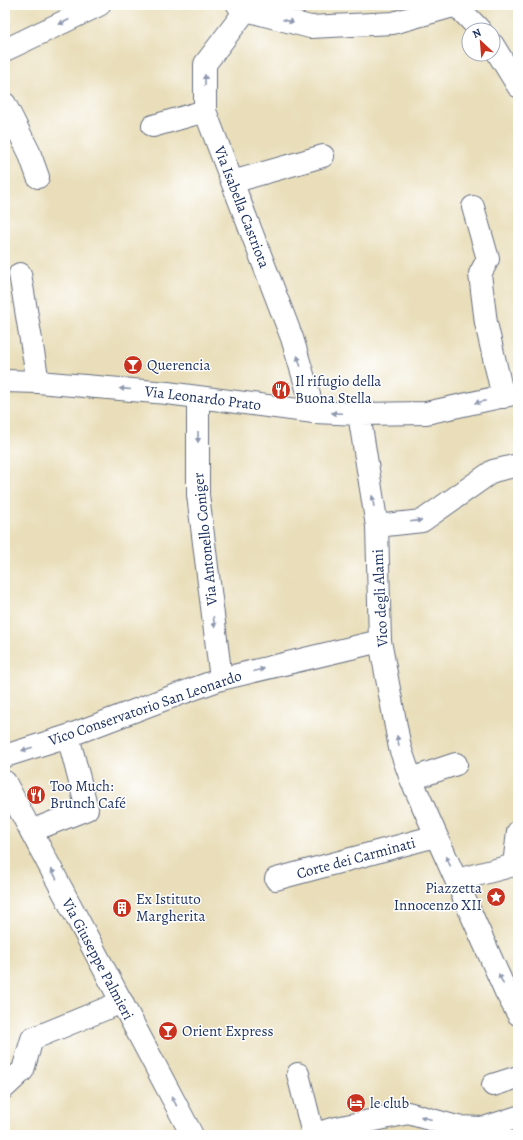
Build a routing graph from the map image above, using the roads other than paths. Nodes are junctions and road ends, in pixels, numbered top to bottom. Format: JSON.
{"nodes":[{"id":1,"x":99,"y":5,"type":"edge"},
{"id":2,"x":457,"y":5,"type":"edge"},
{"id":3,"x":242,"y":7,"type":"edge"},
{"id":4,"x":473,"y":22,"type":"edge"},
{"id":5,"x":5,"y":50,"type":"edge"},
{"id":6,"x":501,"y":58,"type":"edge"},
{"id":7,"x":518,"y":86,"type":"edge"},
{"id":8,"x":5,"y":104,"type":"edge"},
{"id":9,"x":205,"y":111,"type":"junction"},
{"id":10,"x":153,"y":126,"type":"dead end"},
{"id":11,"x":323,"y":156,"type":"dead end"},
{"id":12,"x":38,"y":177,"type":"dead end"},
{"id":13,"x":232,"y":182,"type":"junction"},
{"id":14,"x":473,"y":207,"type":"dead end"},
{"id":15,"x":20,"y":274,"type":"dead end"},
{"id":16,"x":5,"y":381,"type":"edge"},
{"id":17,"x":38,"y":382,"type":"junction"},
{"id":18,"x":510,"y":395,"type":"edge"},
{"id":19,"x":198,"y":398,"type":"junction"},
{"id":20,"x":314,"y":412,"type":"junction"},
{"id":21,"x":359,"y":414,"type":"junction"},
{"id":22,"x":518,"y":465,"type":"edge"},
{"id":23,"x":377,"y":526,"type":"junction"},
{"id":24,"x":380,"y":641,"type":"junction"},
{"id":25,"x":221,"y":679,"type":"junction"},
{"id":26,"x":68,"y":736,"type":"junction"},
{"id":27,"x":5,"y":756,"type":"edge"},
{"id":28,"x":456,"y":764,"type":"dead end"},
{"id":29,"x":411,"y":779,"type":"junction"},
{"id":30,"x":5,"y":782,"type":"edge"},
{"id":31,"x":31,"y":832,"type":"junction"},
{"id":32,"x":518,"y":832,"type":"edge"},
{"id":33,"x":436,"y":836,"type":"junction"},
{"id":34,"x":516,"y":865,"type":"edge"},
{"id":35,"x":276,"y":879,"type":"dead end"},
{"id":36,"x":457,"y":880,"type":"junction"},
{"id":37,"x":122,"y":1002,"type":"junction"},
{"id":38,"x":518,"y":1014,"type":"edge"},
{"id":39,"x":298,"y":1074,"type":"dead end"},
{"id":40,"x":518,"y":1076,"type":"edge"},
{"id":41,"x":493,"y":1085,"type":"dead end"},
{"id":42,"x":5,"y":1087,"type":"edge"},
{"id":43,"x":518,"y":1117,"type":"edge"},
{"id":44,"x":319,"y":1133,"type":"edge"},
{"id":45,"x":192,"y":1135,"type":"edge"}],
"edges":[{"from":1,"to":5,"type":"street","one_way":true},
{"from":3,"to":2,"type":"street","one_way":true},
{"from":2,"to":4,"type":"street"},
{"from":9,"to":3,"type":"street","name":"Via Isabella Castriota","one_way":true},
{"from":6,"to":7,"type":"street"},
{"from":8,"to":12,"type":"street"},
{"from":9,"to":10,"type":"street"},
{"from":9,"to":13,"type":"street","name":"Via Isabella Castriota"},
{"from":11,"to":13,"type":"street"},
{"from":20,"to":13,"type":"street","name":"Via Isabella Castriota","one_way":true},
{"from":14,"to":18,"type":"street"},
{"from":15,"to":17,"type":"street"},
{"from":16,"to":17,"type":"street","name":"Via Leonardo Prato"},
{"from":19,"to":17,"type":"street","name":"Via Leonardo Prato","one_way":true},
{"from":18,"to":21,"type":"street","name":"Via Leonardo Prato","one_way":true},
{"from":19,"to":20,"type":"street","name":"Via Leonardo Prato"},
{"from":19,"to":25,"type":"street","name":"Via Antonello Coniger","one_way":true},
{"from":21,"to":20,"type":"street","name":"Via Leonardo Prato","one_way":true},
{"from":23,"to":21,"type":"street","name":"Vico degli Alami","one_way":true},
{"from":23,"to":22,"type":"street","one_way":true},
{"from":23,"to":24,"type":"street","name":"Vico degli Alami"},
{"from":25,"to":24,"type":"street","name":"Vico Conservatorio San Leonardo","one_way":true},
{"from":29,"to":24,"type":"street","name":"Vico degli Alami","one_way":true},
{"from":25,"to":26,"type":"street","name":"Vico Conservatorio San Leonardo"},
{"from":26,"to":27,"type":"street","name":"Vico Conservatorio San Leonardo","one_way":true},
{"from":26,"to":31,"type":"street"},
{"from":28,"to":29,"type":"street"},
{"from":29,"to":33,"type":"street","name":"Vico degli Alami"},
{"from":30,"to":31,"type":"street","name":"Via Giuseppe Palmieri"},
{"from":37,"to":31,"type":"street","name":"Via Giuseppe Palmieri","one_way":true},
{"from":32,"to":34,"type":"street"},
{"from":33,"to":35,"type":"street","name":"Corte dei Carminati"},
{"from":36,"to":33,"type":"street","name":"Vico degli Alami","one_way":true},
{"from":34,"to":36,"type":"street"},
{"from":38,"to":36,"type":"street","name":"Vico degli Alami","one_way":true},
{"from":37,"to":42,"type":"street"},
{"from":45,"to":37,"type":"street","name":"Via Giuseppe Palmieri","one_way":true},
{"from":39,"to":44,"type":"street"},
{"from":40,"to":41,"type":"street"},
{"from":43,"to":44,"type":"street","one_way":true}]}
